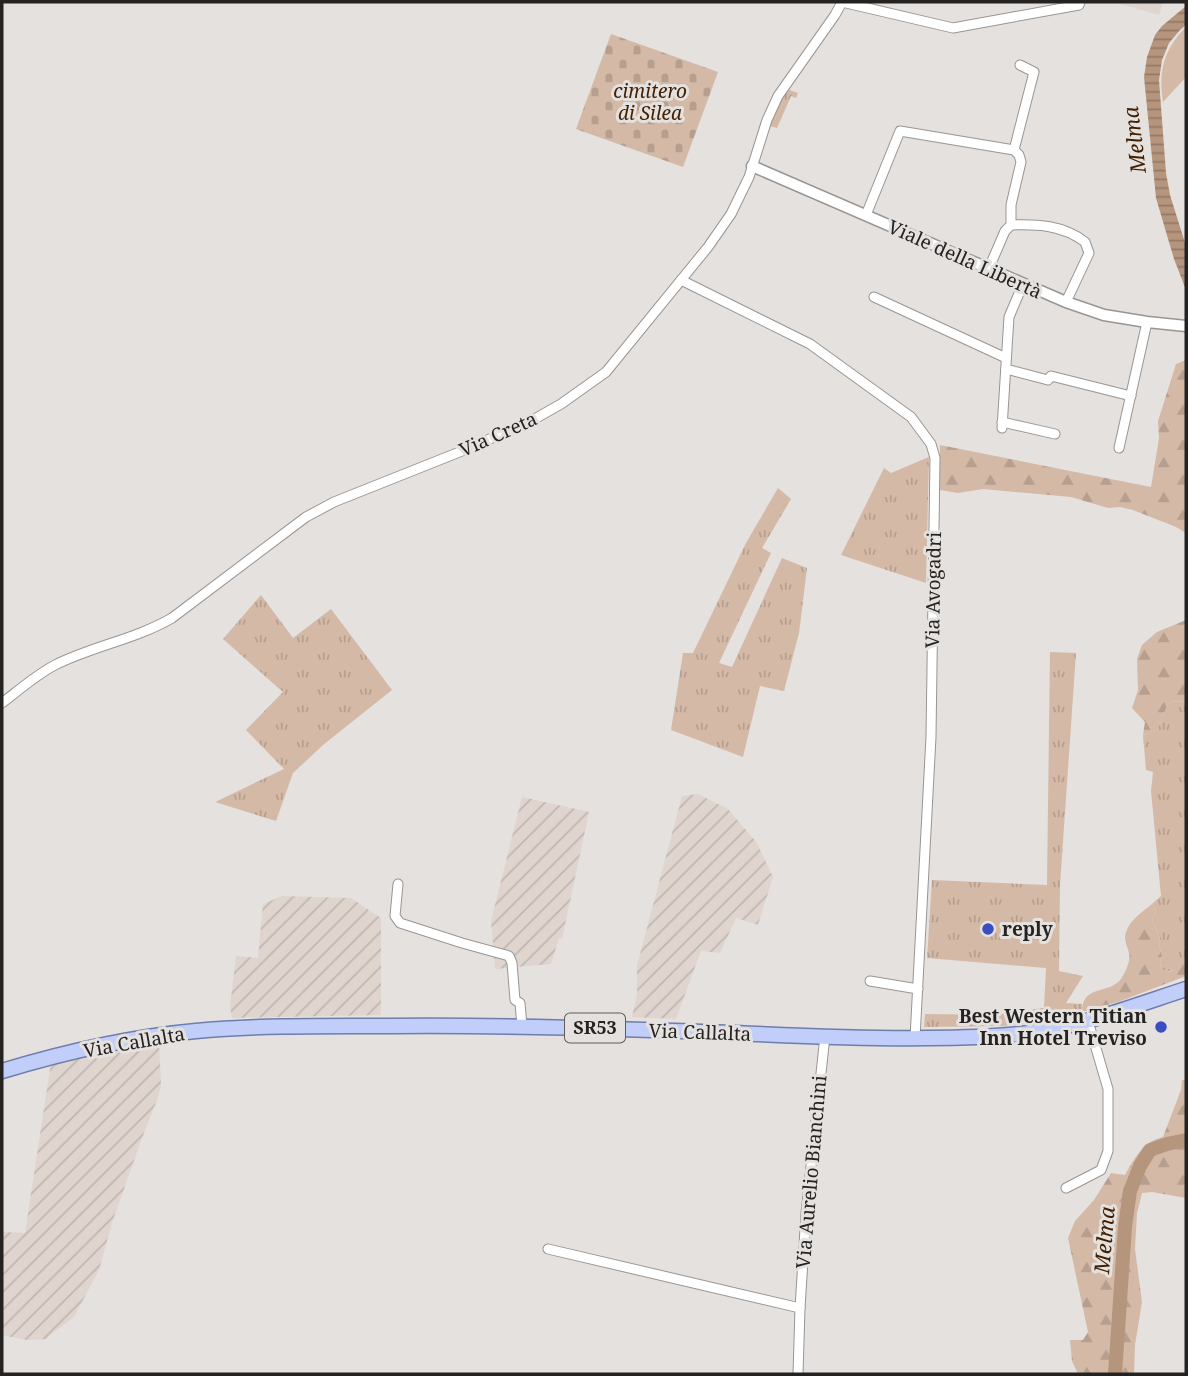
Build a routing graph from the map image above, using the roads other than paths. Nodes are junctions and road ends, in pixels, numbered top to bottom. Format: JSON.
{"nodes":[{"id":1,"x":842,"y":2,"type":"edge"},
{"id":2,"x":1080,"y":2,"type":"edge"},
{"id":3,"x":1020,"y":65,"type":"dead end"},
{"id":4,"x":1014,"y":150,"type":"junction"},
{"id":5,"x":752,"y":166,"type":"junction"},
{"id":6,"x":866,"y":215,"type":"junction"},
{"id":7,"x":1011,"y":225,"type":"junction"},
{"id":8,"x":989,"y":268,"type":"junction"},
{"id":9,"x":681,"y":280,"type":"junction"},
{"id":10,"x":1023,"y":284,"type":"junction"},
{"id":11,"x":874,"y":297,"type":"dead end"},
{"id":12,"x":1066,"y":302,"type":"junction"},
{"id":13,"x":1147,"y":322,"type":"junction"},
{"id":14,"x":1186,"y":326,"type":"edge"},
{"id":15,"x":1006,"y":358,"type":"junction"},
{"id":16,"x":1006,"y":369,"type":"junction"},
{"id":17,"x":1130,"y":396,"type":"junction"},
{"id":18,"x":1055,"y":434,"type":"dead end"},
{"id":19,"x":1119,"y":448,"type":"dead end"},
{"id":20,"x":2,"y":704,"type":"edge"},
{"id":21,"x":398,"y":884,"type":"dead end"},
{"id":22,"x":870,"y":981,"type":"dead end"},
{"id":23,"x":918,"y":989,"type":"junction"},
{"id":24,"x":1186,"y":989,"type":"edge"},
{"id":25,"x":1088,"y":1021,"type":"junction"},
{"id":26,"x":522,"y":1026,"type":"junction"},
{"id":27,"x":825,"y":1037,"type":"junction"},
{"id":28,"x":915,"y":1038,"type":"junction"},
{"id":29,"x":2,"y":1072,"type":"edge"},
{"id":30,"x":1066,"y":1188,"type":"dead end"},
{"id":31,"x":548,"y":1249,"type":"dead end"},
{"id":32,"x":800,"y":1308,"type":"junction"},
{"id":33,"x":798,"y":1374,"type":"edge"}],
"edges":[{"from":1,"to":2,"type":"street"},
{"from":1,"to":5,"type":"street","name":"Via Creta"},
{"from":3,"to":4,"type":"street"},
{"from":4,"to":6,"type":"street"},
{"from":4,"to":7,"type":"street"},
{"from":5,"to":6,"type":"street","name":"Viale della Libertà"},
{"from":5,"to":9,"type":"street","name":"Via Creta"},
{"from":6,"to":8,"type":"street","name":"Viale della Libertà"},
{"from":7,"to":8,"type":"street"},
{"from":7,"to":12,"type":"street"},
{"from":8,"to":10,"type":"street","name":"Viale della Libertà"},
{"from":9,"to":20,"type":"street","name":"Via Creta"},
{"from":9,"to":23,"type":"street","name":"Via Avogadri"},
{"from":10,"to":12,"type":"street","name":"Viale della Libertà"},
{"from":10,"to":15,"type":"street"},
{"from":11,"to":15,"type":"street"},
{"from":12,"to":13,"type":"street","name":"Viale della Libertà"},
{"from":13,"to":14,"type":"street","name":"Viale della Libertà"},
{"from":13,"to":17,"type":"street"},
{"from":15,"to":16,"type":"street"},
{"from":16,"to":17,"type":"street"},
{"from":16,"to":18,"type":"street"},
{"from":17,"to":19,"type":"street"},
{"from":21,"to":26,"type":"street"},
{"from":22,"to":23,"type":"street"},
{"from":23,"to":28,"type":"street","name":"Via Avogadri"},
{"from":24,"to":25,"type":"main road","name":"Via Callalta","number":"SR53"},
{"from":25,"to":28,"type":"main road","name":"Via Callalta","number":"SR53"},
{"from":25,"to":30,"type":"street"},
{"from":26,"to":27,"type":"main road","name":"Via Callalta","number":"SR53"},
{"from":26,"to":29,"type":"main road","name":"Via Callalta","number":"SR53"},
{"from":27,"to":28,"type":"main road","name":"Via Callalta","number":"SR53"},
{"from":27,"to":32,"type":"street","name":"Via Aurelio Bianchini"},
{"from":31,"to":32,"type":"street"},
{"from":32,"to":33,"type":"street","name":"Via Aurelio Bianchini"}]}
